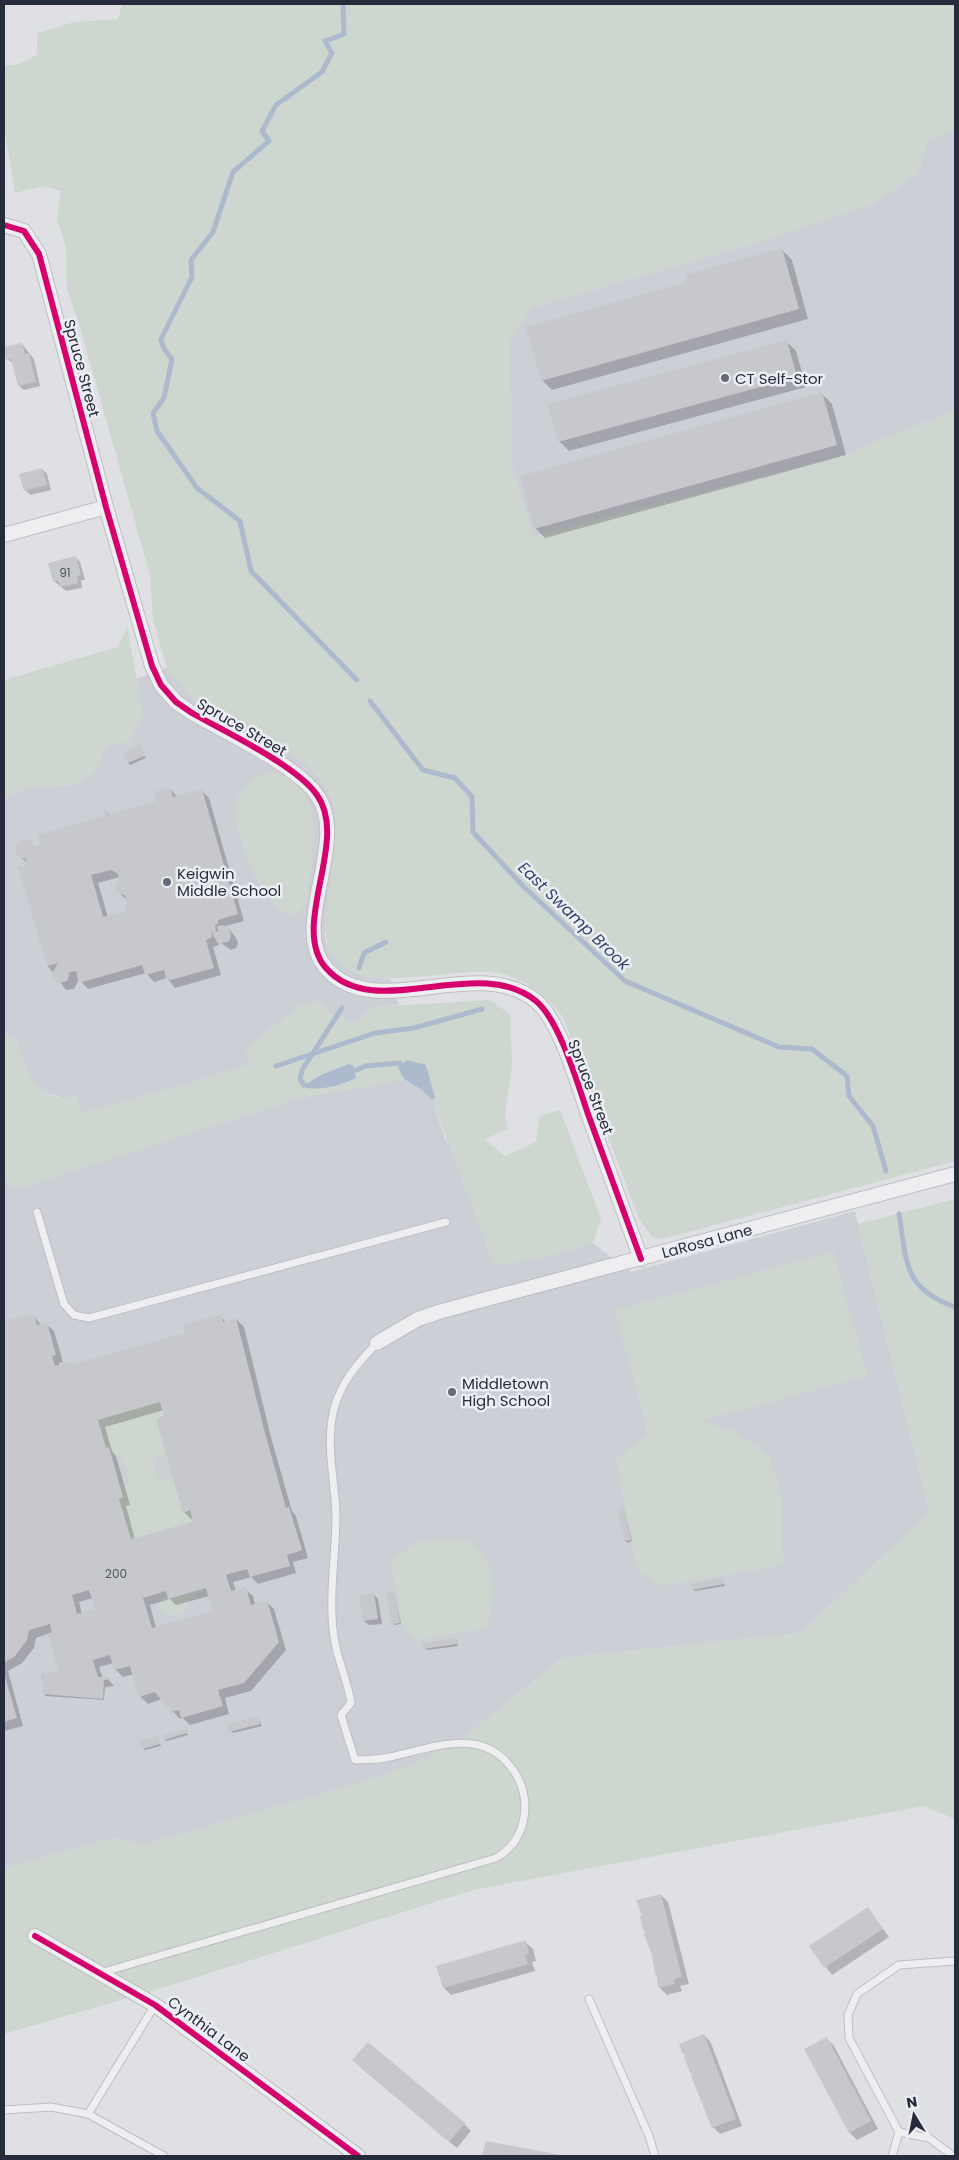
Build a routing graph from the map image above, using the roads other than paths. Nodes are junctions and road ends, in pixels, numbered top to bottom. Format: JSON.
{"nodes":[{"id":1,"x":4,"y":225,"type":"edge"},
{"id":2,"x":106,"y":507,"type":"junction"},
{"id":3,"x":4,"y":535,"type":"edge"},
{"id":4,"x":955,"y":1174,"type":"edge"},
{"id":5,"x":37,"y":1212,"type":"dead end"},
{"id":6,"x":446,"y":1222,"type":"dead end"},
{"id":7,"x":641,"y":1259,"type":"junction"},
{"id":8,"x":377,"y":1343,"type":"joint"},
{"id":9,"x":35,"y":1936,"type":"dead end"},
{"id":10,"x":955,"y":1962,"type":"edge"},
{"id":11,"x":99,"y":1973,"type":"junction"},
{"id":12,"x":589,"y":1999,"type":"dead end"},
{"id":13,"x":155,"y":2005,"type":"junction"},
{"id":14,"x":4,"y":2110,"type":"edge"},
{"id":15,"x":88,"y":2114,"type":"junction"},
{"id":16,"x":899,"y":2132,"type":"junction"},
{"id":17,"x":164,"y":2156,"type":"edge"},
{"id":18,"x":358,"y":2156,"type":"edge"},
{"id":19,"x":655,"y":2156,"type":"edge"},
{"id":20,"x":892,"y":2156,"type":"edge"},
{"id":21,"x":953,"y":2156,"type":"edge"}],
"edges":[{"from":1,"to":2,"type":"street","name":"Spruce Street"},
{"from":2,"to":3,"type":"street"},
{"from":2,"to":7,"type":"street","name":"Spruce Street"},
{"from":4,"to":7,"type":"street","name":"LaRosa Lane"},
{"from":5,"to":6,"type":"lane"},
{"from":7,"to":8,"type":"street","name":"LaRosa Lane"},
{"from":8,"to":11,"type":"lane"},
{"from":9,"to":11,"type":"street","name":"Cynthia Lane"},
{"from":10,"to":16,"type":"lane"},
{"from":11,"to":13,"type":"street","name":"Cynthia Lane"},
{"from":12,"to":19,"type":"lane"},
{"from":13,"to":15,"type":"lane"},
{"from":13,"to":18,"type":"street","name":"Cynthia Lane"},
{"from":14,"to":15,"type":"lane"},
{"from":15,"to":17,"type":"lane"},
{"from":16,"to":20,"type":"lane"},
{"from":16,"to":21,"type":"lane"}]}
